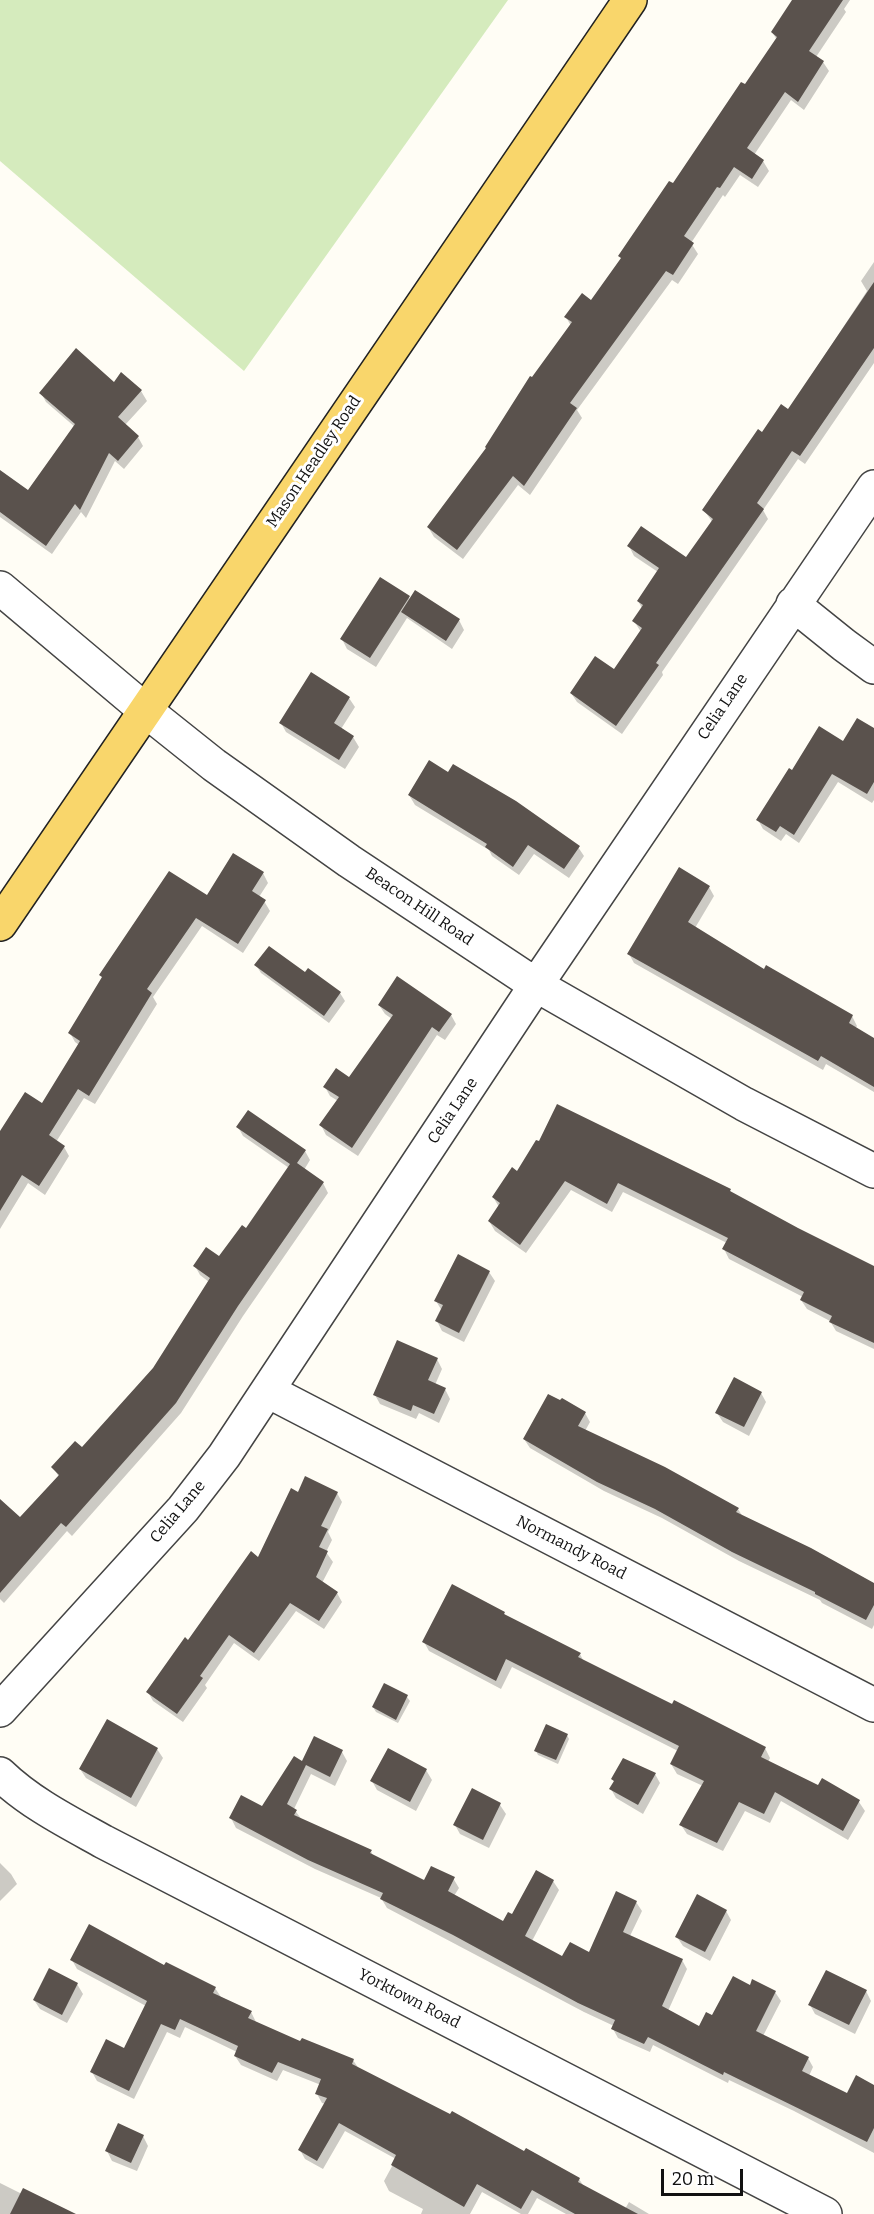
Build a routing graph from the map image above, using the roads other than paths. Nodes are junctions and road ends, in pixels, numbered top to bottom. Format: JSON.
{"nodes":[{"id":1,"x":630,"y":0,"type":"edge"},
{"id":2,"x":874,"y":487,"type":"edge"},
{"id":3,"x":0,"y":588,"type":"edge"},
{"id":4,"x":793,"y":604,"type":"junction"},
{"id":5,"x":874,"y":667,"type":"edge"},
{"id":6,"x":145,"y":710,"type":"junction"},
{"id":7,"x":0,"y":924,"type":"edge"},
{"id":8,"x":536,"y":985,"type":"junction"},
{"id":9,"x":874,"y":1171,"type":"edge"},
{"id":10,"x":267,"y":1391,"type":"junction"},
{"id":11,"x":874,"y":1705,"type":"edge"},
{"id":12,"x":0,"y":1710,"type":"edge"},
{"id":13,"x":0,"y":1774,"type":"edge"},
{"id":14,"x":825,"y":2214,"type":"edge"}],
"edges":[{"from":1,"to":6,"type":"main road","name":"Mason Headley Road"},
{"from":2,"to":4,"type":"street","name":"Celia Lane"},
{"from":3,"to":6,"type":"street","name":"Beacon Hill Road"},
{"from":4,"to":5,"type":"street"},
{"from":4,"to":8,"type":"street","name":"Celia Lane"},
{"from":6,"to":7,"type":"main road","name":"Mason Headley Road"},
{"from":6,"to":8,"type":"street","name":"Beacon Hill Road"},
{"from":8,"to":9,"type":"street","name":"Beacon Hill Road"},
{"from":8,"to":10,"type":"street","name":"Celia Lane"},
{"from":10,"to":11,"type":"street","name":"Normandy Road"},
{"from":10,"to":12,"type":"street","name":"Celia Lane"},
{"from":13,"to":14,"type":"street","name":"Yorktown Road"}]}
